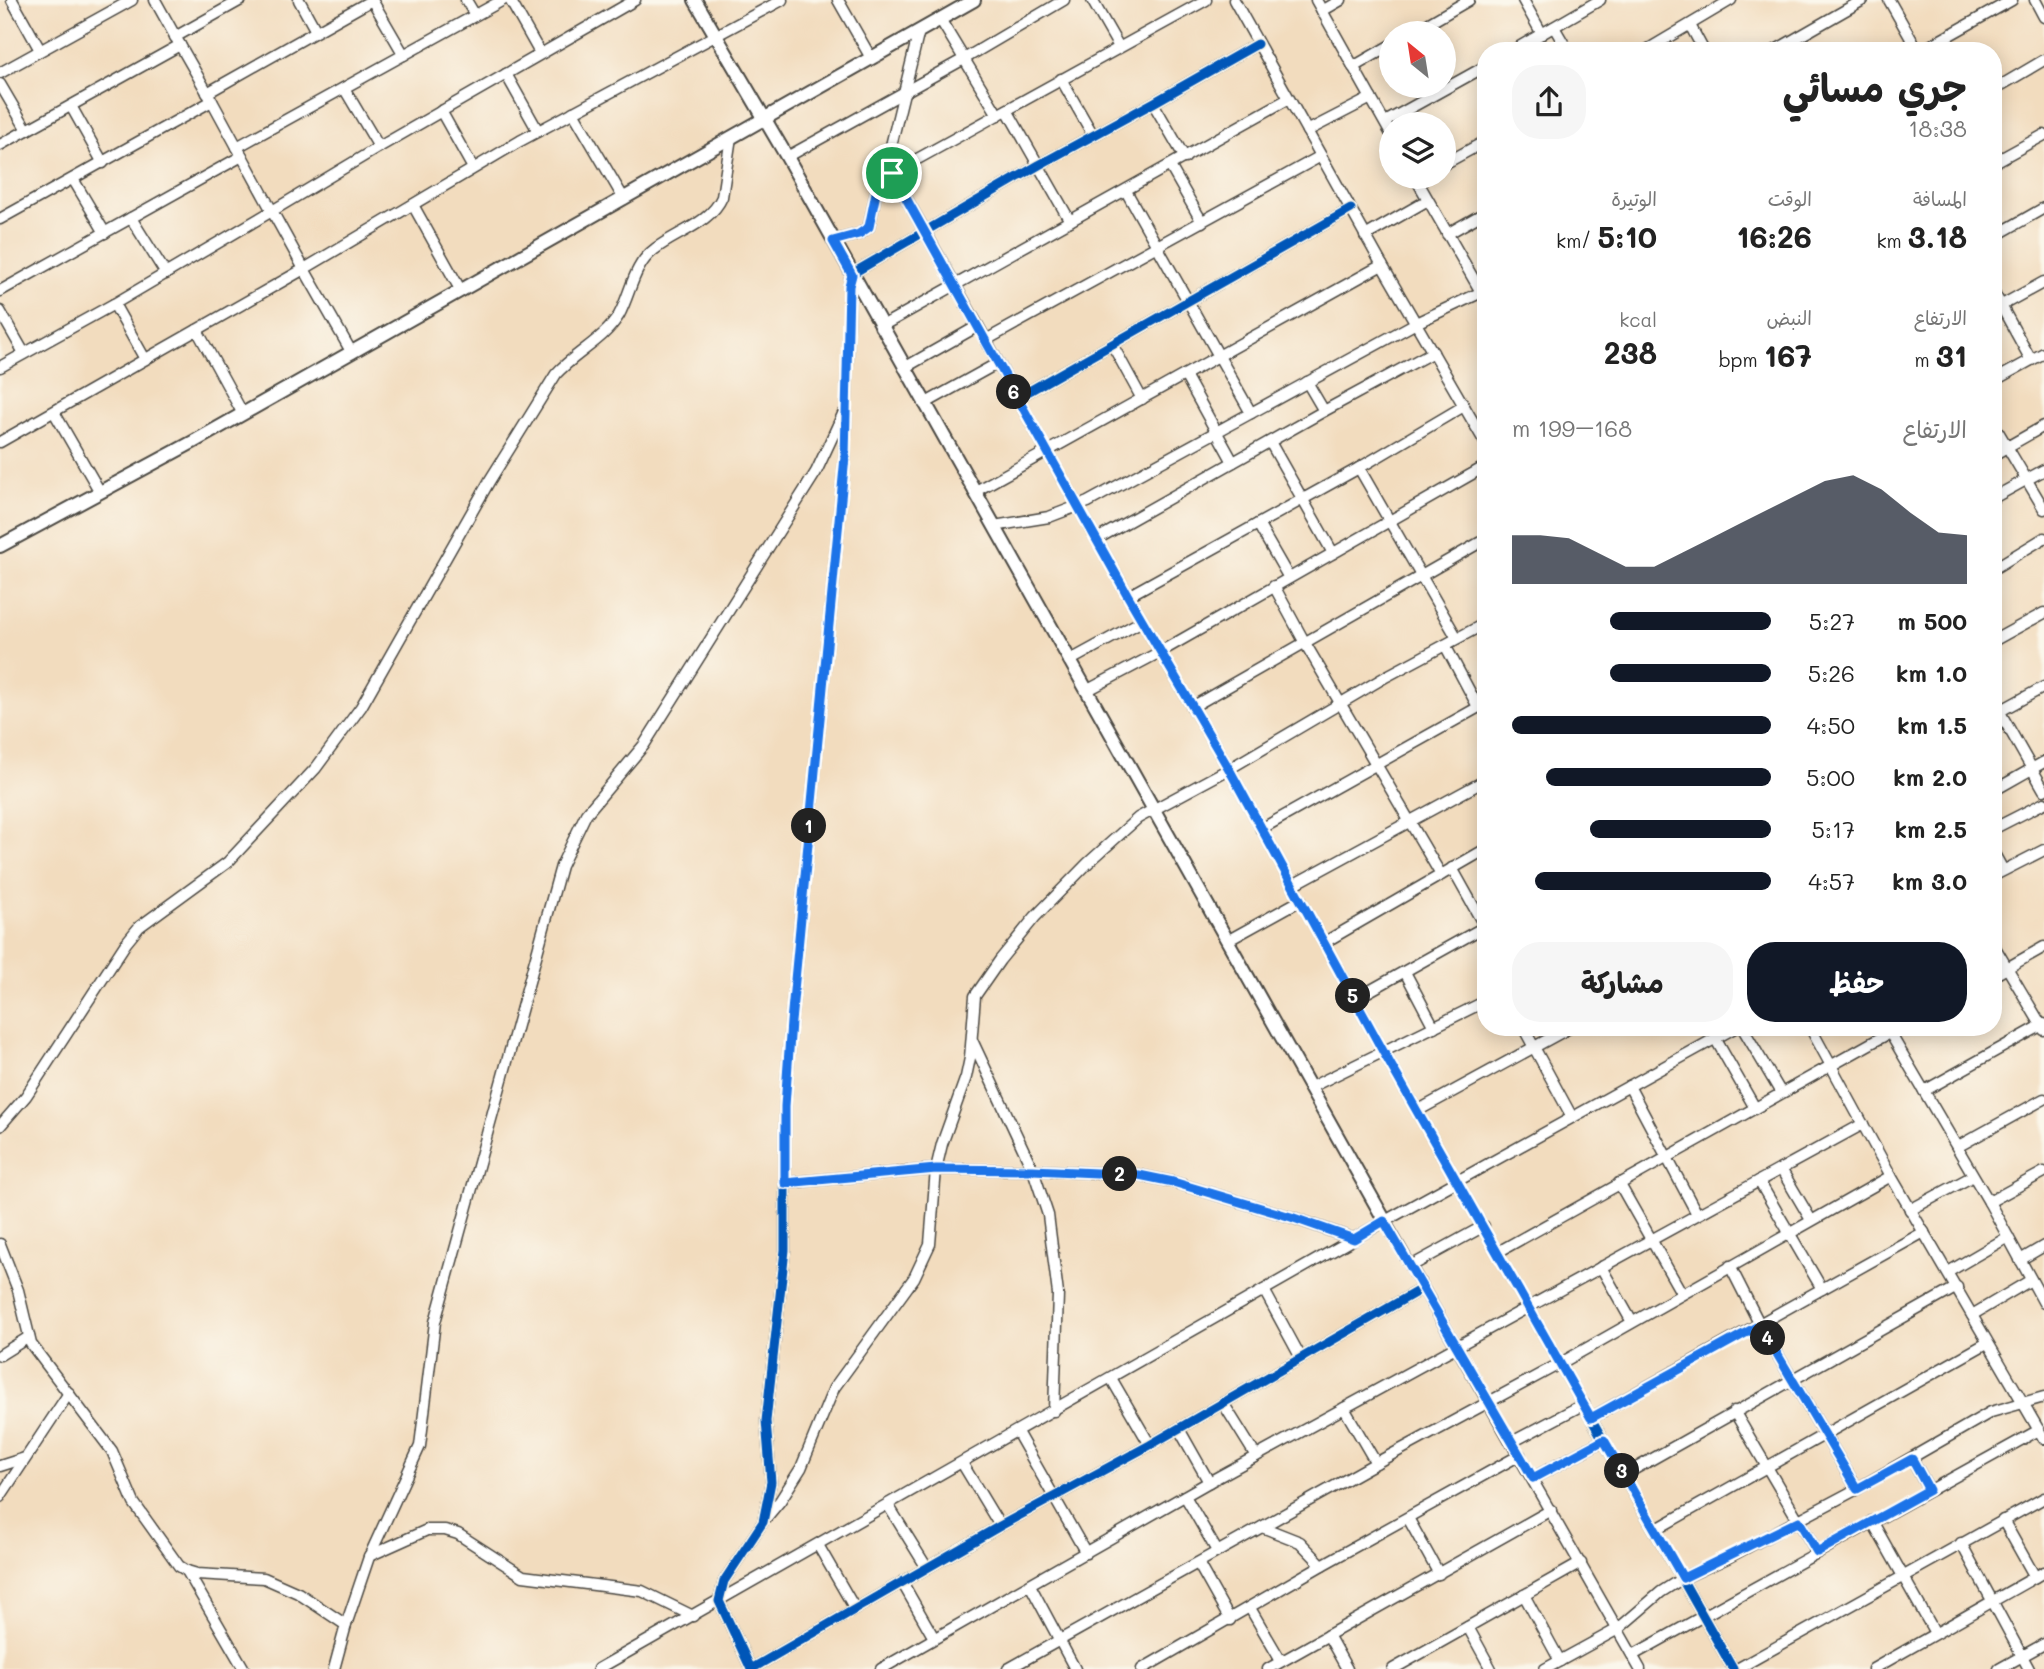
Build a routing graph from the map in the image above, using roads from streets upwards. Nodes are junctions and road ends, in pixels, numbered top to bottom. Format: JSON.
{"nodes":[{"id":1,"x":12,"y":0,"type":"edge"},
{"id":2,"x":132,"y":0,"type":"edge"},
{"id":3,"x":155,"y":0,"type":"edge"},
{"id":4,"x":241,"y":0,"type":"edge"},
{"id":5,"x":299,"y":0,"type":"edge"},
{"id":6,"x":372,"y":0,"type":"edge"},
{"id":7,"x":466,"y":0,"type":"edge"},
{"id":8,"x":503,"y":0,"type":"edge"},
{"id":9,"x":510,"y":0,"type":"edge"},
{"id":10,"x":635,"y":0,"type":"edge"},
{"id":11,"x":695,"y":0,"type":"edge"},
{"id":12,"x":782,"y":0,"type":"edge"},
{"id":13,"x":838,"y":0,"type":"edge"},
{"id":14,"x":974,"y":0,"type":"edge"},
{"id":15,"x":1064,"y":0,"type":"edge"},
{"id":16,"x":1091,"y":0,"type":"edge"},
{"id":17,"x":1206,"y":0,"type":"edge"},
{"id":18,"x":1234,"y":0,"type":"edge"},
{"id":19,"x":1316,"y":0,"type":"edge"},
{"id":20,"x":1341,"y":0,"type":"edge"},
{"id":21,"x":1523,"y":0,"type":"edge"},
{"id":22,"x":1600,"y":0,"type":"edge"},
{"id":23,"x":1731,"y":0,"type":"edge"},
{"id":24,"x":1863,"y":0,"type":"edge"},
{"id":25,"x":1889,"y":0,"type":"edge"},
{"id":26,"x":2012,"y":0,"type":"edge"},
{"id":27,"x":2035,"y":0,"type":"edge"},
{"id":28,"x":1464,"y":1,"type":"edge"},
{"id":29,"x":1322,"y":11,"type":"junction"},
{"id":30,"x":475,"y":15,"type":"junction"},
{"id":31,"x":2044,"y":17,"type":"edge"},
{"id":32,"x":940,"y":19,"type":"junction"},
{"id":33,"x":1432,"y":21,"type":"edge"},
{"id":34,"x":1690,"y":25,"type":"junction"},
{"id":35,"x":1554,"y":27,"type":"junction"},
{"id":36,"x":316,"y":31,"type":"junction"},
{"id":37,"x":919,"y":31,"type":"junction"},
{"id":38,"x":1542,"y":34,"type":"junction"},
{"id":39,"x":715,"y":36,"type":"junction"},
{"id":40,"x":177,"y":41,"type":"junction"},
{"id":41,"x":1528,"y":42,"type":"edge"},
{"id":42,"x":1563,"y":42,"type":"edge"},
{"id":43,"x":1661,"y":42,"type":"edge"},
{"id":44,"x":1699,"y":42,"type":"edge"},
{"id":45,"x":1790,"y":42,"type":"edge"},
{"id":46,"x":1915,"y":42,"type":"edge"},
{"id":47,"x":1943,"y":42,"type":"edge"},
{"id":48,"x":1257,"y":44,"type":"junction"},
{"id":49,"x":1119,"y":47,"type":"junction"},
{"id":50,"x":40,"y":50,"type":"junction"},
{"id":51,"x":1379,"y":52,"type":"edge"},
{"id":52,"x":540,"y":53,"type":"junction"},
{"id":53,"x":404,"y":55,"type":"junction"},
{"id":54,"x":871,"y":58,"type":"junction"},
{"id":55,"x":964,"y":59,"type":"junction"},
{"id":56,"x":2044,"y":60,"type":"edge"},
{"id":57,"x":1353,"y":67,"type":"junction"},
{"id":58,"x":1477,"y":71,"type":"edge"},
{"id":59,"x":0,"y":73,"type":"edge"},
{"id":60,"x":506,"y":74,"type":"junction"},
{"id":61,"x":1061,"y":79,"type":"junction"},
{"id":62,"x":0,"y":84,"type":"edge"},
{"id":63,"x":2002,"y":85,"type":"edge"},
{"id":64,"x":344,"y":88,"type":"junction"},
{"id":65,"x":903,"y":93,"type":"junction"},
{"id":66,"x":209,"y":97,"type":"junction"},
{"id":67,"x":1371,"y":98,"type":"junction"},
{"id":68,"x":1288,"y":99,"type":"junction"},
{"id":69,"x":1153,"y":103,"type":"junction"},
{"id":70,"x":71,"y":106,"type":"junction"},
{"id":71,"x":441,"y":111,"type":"junction"},
{"id":72,"x":573,"y":112,"type":"junction"},
{"id":73,"x":1002,"y":112,"type":"junction"},
{"id":74,"x":1379,"y":112,"type":"edge"},
{"id":75,"x":1403,"y":112,"type":"edge"},
{"id":76,"x":764,"y":118,"type":"junction"},
{"id":77,"x":27,"y":130,"type":"junction"},
{"id":78,"x":538,"y":131,"type":"junction"},
{"id":79,"x":1307,"y":131,"type":"junction"},
{"id":80,"x":1093,"y":135,"type":"junction"},
{"id":81,"x":2044,"y":135,"type":"edge"},
{"id":82,"x":731,"y":137,"type":"junction"},
{"id":83,"x":0,"y":145,"type":"edge"},
{"id":84,"x":1477,"y":146,"type":"edge"},
{"id":85,"x":379,"y":147,"type":"junction"},
{"id":86,"x":240,"y":151,"type":"junction"},
{"id":87,"x":1321,"y":156,"type":"junction"},
{"id":88,"x":2002,"y":156,"type":"edge"},
{"id":89,"x":1456,"y":157,"type":"edge"},
{"id":90,"x":787,"y":158,"type":"junction"},
{"id":91,"x":1185,"y":158,"type":"junction"},
{"id":92,"x":103,"y":163,"type":"junction"},
{"id":93,"x":1040,"y":165,"type":"junction"},
{"id":94,"x":1170,"y":166,"type":"junction"},
{"id":95,"x":473,"y":168,"type":"junction"},
{"id":96,"x":892,"y":173,"type":"junction"},
{"id":97,"x":74,"y":179,"type":"junction"},
{"id":98,"x":1422,"y":189,"type":"edge"},
{"id":99,"x":1126,"y":191,"type":"junction"},
{"id":100,"x":624,"y":199,"type":"junction"},
{"id":101,"x":1428,"y":200,"type":"junction"},
{"id":102,"x":413,"y":205,"type":"junction"},
{"id":103,"x":2044,"y":208,"type":"edge"},
{"id":104,"x":1351,"y":209,"type":"junction"},
{"id":105,"x":272,"y":211,"type":"junction"},
{"id":106,"x":1477,"y":217,"type":"edge"},
{"id":107,"x":131,"y":218,"type":"junction"},
{"id":108,"x":0,"y":219,"type":"edge"},
{"id":109,"x":1070,"y":221,"type":"junction"},
{"id":110,"x":1202,"y":222,"type":"junction"},
{"id":111,"x":925,"y":231,"type":"junction"},
{"id":112,"x":2002,"y":232,"type":"edge"},
{"id":113,"x":105,"y":233,"type":"junction"},
{"id":114,"x":1447,"y":234,"type":"junction"},
{"id":115,"x":1365,"y":236,"type":"junction"},
{"id":116,"x":833,"y":241,"type":"junction"},
{"id":117,"x":1158,"y":247,"type":"junction"},
{"id":118,"x":1382,"y":265,"type":"junction"},
{"id":119,"x":304,"y":269,"type":"junction"},
{"id":120,"x":166,"y":274,"type":"junction"},
{"id":121,"x":852,"y":275,"type":"junction"},
{"id":122,"x":1477,"y":280,"type":"edge"},
{"id":123,"x":2044,"y":282,"type":"edge"},
{"id":124,"x":956,"y":285,"type":"junction"},
{"id":125,"x":0,"y":291,"type":"edge"},
{"id":126,"x":461,"y":291,"type":"junction"},
{"id":127,"x":1477,"y":294,"type":"edge"},
{"id":128,"x":1189,"y":302,"type":"junction"},
{"id":129,"x":114,"y":304,"type":"junction"},
{"id":130,"x":2002,"y":305,"type":"edge"},
{"id":131,"x":0,"y":311,"type":"edge"},
{"id":132,"x":2002,"y":316,"type":"edge"},
{"id":133,"x":1416,"y":323,"type":"junction"},
{"id":134,"x":978,"y":326,"type":"junction"},
{"id":135,"x":880,"y":327,"type":"junction"},
{"id":136,"x":197,"y":330,"type":"junction"},
{"id":137,"x":986,"y":340,"type":"junction"},
{"id":138,"x":1113,"y":346,"type":"junction"},
{"id":139,"x":1433,"y":352,"type":"junction"},
{"id":140,"x":24,"y":353,"type":"junction"},
{"id":141,"x":352,"y":353,"type":"junction"},
{"id":142,"x":2044,"y":353,"type":"edge"},
{"id":143,"x":1219,"y":355,"type":"junction"},
{"id":144,"x":145,"y":359,"type":"junction"},
{"id":145,"x":2031,"y":360,"type":"junction"},
{"id":146,"x":999,"y":363,"type":"junction"},
{"id":147,"x":0,"y":367,"type":"edge"},
{"id":148,"x":904,"y":368,"type":"junction"},
{"id":149,"x":1185,"y":375,"type":"junction"},
{"id":150,"x":2002,"y":376,"type":"edge"},
{"id":151,"x":1307,"y":382,"type":"junction"},
{"id":152,"x":1017,"y":398,"type":"junction"},
{"id":153,"x":1142,"y":399,"type":"junction"},
{"id":154,"x":924,"y":404,"type":"junction"},
{"id":155,"x":1464,"y":406,"type":"junction"},
{"id":156,"x":845,"y":411,"type":"junction"},
{"id":157,"x":1324,"y":411,"type":"junction"},
{"id":158,"x":54,"y":412,"type":"junction"},
{"id":159,"x":1251,"y":413,"type":"junction"},
{"id":160,"x":243,"y":414,"type":"junction"},
{"id":161,"x":2044,"y":426,"type":"edge"},
{"id":162,"x":1477,"y":428,"type":"edge"},
{"id":163,"x":1217,"y":432,"type":"junction"},
{"id":164,"x":2002,"y":438,"type":"edge"},
{"id":165,"x":0,"y":442,"type":"edge"},
{"id":166,"x":1270,"y":442,"type":"junction"},
{"id":167,"x":2007,"y":447,"type":"junction"},
{"id":168,"x":2002,"y":450,"type":"edge"},
{"id":169,"x":1047,"y":451,"type":"junction"},
{"id":170,"x":1233,"y":462,"type":"junction"},
{"id":171,"x":1359,"y":468,"type":"junction"},
{"id":172,"x":2044,"y":470,"type":"edge"},
{"id":173,"x":1477,"y":471,"type":"edge"},
{"id":174,"x":2027,"y":480,"type":"junction"},
{"id":175,"x":100,"y":492,"type":"junction"},
{"id":176,"x":974,"y":492,"type":"junction"},
{"id":177,"x":2002,"y":493,"type":"edge"},
{"id":178,"x":1302,"y":500,"type":"junction"},
{"id":179,"x":1079,"y":506,"type":"junction"},
{"id":180,"x":2044,"y":509,"type":"edge"},
{"id":181,"x":1389,"y":521,"type":"junction"},
{"id":182,"x":1258,"y":524,"type":"junction"},
{"id":183,"x":994,"y":526,"type":"junction"},
{"id":184,"x":2044,"y":538,"type":"edge"},
{"id":185,"x":1097,"y":539,"type":"junction"},
{"id":186,"x":1477,"y":544,"type":"edge"},
{"id":187,"x":0,"y":546,"type":"edge"},
{"id":188,"x":1333,"y":553,"type":"junction"},
{"id":189,"x":2002,"y":564,"type":"edge"},
{"id":190,"x":1420,"y":577,"type":"junction"},
{"id":191,"x":1289,"y":578,"type":"junction"},
{"id":192,"x":1274,"y":586,"type":"junction"},
{"id":193,"x":1128,"y":596,"type":"junction"},
{"id":194,"x":2044,"y":613,"type":"edge"},
{"id":195,"x":1142,"y":621,"type":"junction"},
{"id":196,"x":1477,"y":628,"type":"edge"},
{"id":197,"x":2002,"y":636,"type":"edge"},
{"id":198,"x":1457,"y":638,"type":"junction"},
{"id":199,"x":1305,"y":643,"type":"junction"},
{"id":200,"x":1445,"y":645,"type":"junction"},
{"id":201,"x":1160,"y":652,"type":"junction"},
{"id":202,"x":1069,"y":661,"type":"junction"},
{"id":203,"x":2044,"y":687,"type":"edge"},
{"id":204,"x":1086,"y":691,"type":"junction"},
{"id":205,"x":1477,"y":697,"type":"edge"},
{"id":206,"x":1340,"y":704,"type":"junction"},
{"id":207,"x":1192,"y":707,"type":"junction"},
{"id":208,"x":1477,"y":708,"type":"edge"},
{"id":209,"x":2002,"y":710,"type":"edge"},
{"id":210,"x":2002,"y":715,"type":"edge"},
{"id":211,"x":2044,"y":762,"type":"edge"},
{"id":212,"x":1376,"y":764,"type":"junction"},
{"id":213,"x":1229,"y":769,"type":"junction"},
{"id":214,"x":2032,"y":769,"type":"junction"},
{"id":215,"x":1477,"y":784,"type":"edge"},
{"id":216,"x":2002,"y":786,"type":"edge"},
{"id":217,"x":2044,"y":790,"type":"edge"},
{"id":218,"x":2044,"y":803,"type":"edge"},
{"id":219,"x":1153,"y":809,"type":"junction"},
{"id":220,"x":1409,"y":822,"type":"junction"},
{"id":221,"x":2002,"y":824,"type":"edge"},
{"id":222,"x":1261,"y":829,"type":"junction"},
{"id":223,"x":2044,"y":850,"type":"edge"},
{"id":224,"x":1477,"y":856,"type":"edge"},
{"id":225,"x":1452,"y":868,"type":"junction"},
{"id":226,"x":2003,"y":870,"type":"edge"},
{"id":227,"x":1441,"y":875,"type":"junction"},
{"id":228,"x":1293,"y":885,"type":"junction"},
{"id":229,"x":1301,"y":900,"type":"junction"},
{"id":230,"x":1477,"y":912,"type":"edge"},
{"id":231,"x":1477,"y":931,"type":"edge"},
{"id":232,"x":1227,"y":941,"type":"junction"},
{"id":233,"x":1325,"y":942,"type":"junction"},
{"id":234,"x":2044,"y":947,"type":"edge"},
{"id":235,"x":2002,"y":960,"type":"edge"},
{"id":236,"x":2007,"y":969,"type":"junction"},
{"id":237,"x":1405,"y":972,"type":"junction"},
{"id":238,"x":2002,"y":972,"type":"edge"},
{"id":239,"x":1355,"y":999,"type":"junction"},
{"id":240,"x":1477,"y":1006,"type":"edge"},
{"id":241,"x":1434,"y":1027,"type":"junction"},
{"id":242,"x":2043,"y":1027,"type":"edge"},
{"id":243,"x":1528,"y":1036,"type":"edge"},
{"id":244,"x":1555,"y":1036,"type":"edge"},
{"id":245,"x":1719,"y":1036,"type":"edge"},
{"id":246,"x":1747,"y":1036,"type":"edge"},
{"id":247,"x":1815,"y":1036,"type":"edge"},
{"id":248,"x":1885,"y":1036,"type":"edge"},
{"id":249,"x":1892,"y":1036,"type":"edge"},
{"id":250,"x":1715,"y":1038,"type":"junction"},
{"id":251,"x":972,"y":1039,"type":"junction"},
{"id":252,"x":1534,"y":1048,"type":"junction"},
{"id":253,"x":1384,"y":1053,"type":"junction"},
{"id":254,"x":1832,"y":1065,"type":"junction"},
{"id":255,"x":1629,"y":1086,"type":"junction"},
{"id":256,"x":1309,"y":1088,"type":"junction"},
{"id":257,"x":1924,"y":1091,"type":"junction"},
{"id":258,"x":1781,"y":1093,"type":"junction"},
{"id":259,"x":2044,"y":1099,"type":"edge"},
{"id":260,"x":1755,"y":1108,"type":"junction"},
{"id":261,"x":1417,"y":1111,"type":"junction"},
{"id":262,"x":1572,"y":1117,"type":"junction"},
{"id":263,"x":1863,"y":1124,"type":"junction"},
{"id":264,"x":0,"y":1126,"type":"edge"},
{"id":265,"x":1957,"y":1147,"type":"junction"},
{"id":266,"x":1665,"y":1157,"type":"junction"},
{"id":267,"x":936,"y":1169,"type":"junction"},
{"id":268,"x":1782,"y":1169,"type":"junction"},
{"id":269,"x":1033,"y":1170,"type":"junction"},
{"id":270,"x":2044,"y":1172,"type":"edge"},
{"id":271,"x":1891,"y":1176,"type":"junction"},
{"id":272,"x":1973,"y":1176,"type":"junction"},
{"id":273,"x":1457,"y":1181,"type":"junction"},
{"id":274,"x":1759,"y":1181,"type":"junction"},
{"id":275,"x":785,"y":1183,"type":"junction"},
{"id":276,"x":1619,"y":1183,"type":"junction"},
{"id":277,"x":1989,"y":1202,"type":"junction"},
{"id":278,"x":1910,"y":1210,"type":"junction"},
{"id":279,"x":1697,"y":1214,"type":"junction"},
{"id":280,"x":1811,"y":1220,"type":"junction"},
{"id":281,"x":1384,"y":1221,"type":"junction"},
{"id":282,"x":1484,"y":1226,"type":"junction"},
{"id":283,"x":1789,"y":1232,"type":"junction"},
{"id":284,"x":1924,"y":1232,"type":"junction"},
{"id":285,"x":2008,"y":1237,"type":"junction"},
{"id":286,"x":1354,"y":1239,"type":"junction"},
{"id":287,"x":1650,"y":1239,"type":"junction"},
{"id":288,"x":0,"y":1244,"type":"edge"},
{"id":289,"x":2044,"y":1246,"type":"edge"},
{"id":290,"x":1498,"y":1252,"type":"junction"},
{"id":291,"x":4,"y":1260,"type":"edge"},
{"id":292,"x":2020,"y":1260,"type":"junction"},
{"id":293,"x":1411,"y":1266,"type":"junction"},
{"id":294,"x":1730,"y":1266,"type":"junction"},
{"id":295,"x":1601,"y":1267,"type":"junction"},
{"id":296,"x":1948,"y":1272,"type":"junction"},
{"id":297,"x":2031,"y":1280,"type":"junction"},
{"id":298,"x":1957,"y":1287,"type":"junction"},
{"id":299,"x":1423,"y":1288,"type":"junction"},
{"id":300,"x":1822,"y":1289,"type":"junction"},
{"id":301,"x":1264,"y":1290,"type":"junction"},
{"id":302,"x":1682,"y":1294,"type":"junction"},
{"id":303,"x":2044,"y":1303,"type":"edge"},
{"id":304,"x":1528,"y":1307,"type":"junction"},
{"id":305,"x":1972,"y":1315,"type":"junction"},
{"id":306,"x":1632,"y":1322,"type":"junction"},
{"id":307,"x":1760,"y":1325,"type":"junction"},
{"id":308,"x":29,"y":1337,"type":"junction"},
{"id":309,"x":1987,"y":1343,"type":"junction"},
{"id":310,"x":1457,"y":1346,"type":"junction"},
{"id":311,"x":0,"y":1355,"type":"edge"},
{"id":312,"x":1301,"y":1358,"type":"junction"},
{"id":313,"x":1561,"y":1363,"type":"junction"},
{"id":314,"x":1111,"y":1378,"type":"junction"},
{"id":315,"x":1792,"y":1379,"type":"junction"},
{"id":316,"x":69,"y":1394,"type":"junction"},
{"id":317,"x":2044,"y":1397,"type":"edge"},
{"id":318,"x":1489,"y":1402,"type":"junction"},
{"id":319,"x":1223,"y":1403,"type":"junction"},
{"id":320,"x":2023,"y":1403,"type":"junction"},
{"id":321,"x":1584,"y":1404,"type":"junction"},
{"id":322,"x":1344,"y":1408,"type":"junction"},
{"id":323,"x":1054,"y":1411,"type":"junction"},
{"id":324,"x":1734,"y":1411,"type":"junction"},
{"id":325,"x":1591,"y":1418,"type":"junction"},
{"id":326,"x":1178,"y":1429,"type":"junction"},
{"id":327,"x":1017,"y":1432,"type":"junction"},
{"id":328,"x":1825,"y":1434,"type":"junction"},
{"id":329,"x":2041,"y":1434,"type":"edge"},
{"id":330,"x":1604,"y":1440,"type":"junction"},
{"id":331,"x":1512,"y":1442,"type":"junction"},
{"id":332,"x":1150,"y":1445,"type":"junction"},
{"id":333,"x":1520,"y":1455,"type":"junction"},
{"id":334,"x":1256,"y":1456,"type":"junction"},
{"id":335,"x":25,"y":1458,"type":"junction"},
{"id":336,"x":1912,"y":1459,"type":"junction"},
{"id":337,"x":1376,"y":1463,"type":"junction"},
{"id":338,"x":961,"y":1464,"type":"junction"},
{"id":339,"x":0,"y":1466,"type":"edge"},
{"id":340,"x":1767,"y":1466,"type":"junction"},
{"id":341,"x":1624,"y":1475,"type":"junction"},
{"id":342,"x":1533,"y":1478,"type":"junction"},
{"id":343,"x":1209,"y":1482,"type":"junction"},
{"id":344,"x":1857,"y":1489,"type":"junction"},
{"id":345,"x":1929,"y":1490,"type":"junction"},
{"id":346,"x":1185,"y":1496,"type":"junction"},
{"id":347,"x":0,"y":1497,"type":"edge"},
{"id":348,"x":1055,"y":1497,"type":"junction"},
{"id":349,"x":2044,"y":1498,"type":"edge"},
{"id":350,"x":888,"y":1505,"type":"junction"},
{"id":351,"x":1551,"y":1510,"type":"junction"},
{"id":352,"x":1408,"y":1518,"type":"junction"},
{"id":353,"x":2003,"y":1520,"type":"junction"},
{"id":354,"x":1799,"y":1521,"type":"junction"},
{"id":355,"x":1872,"y":1521,"type":"junction"},
{"id":356,"x":763,"y":1522,"type":"junction"},
{"id":357,"x":1000,"y":1526,"type":"junction"},
{"id":358,"x":1262,"y":1527,"type":"junction"},
{"id":359,"x":1655,"y":1530,"type":"junction"},
{"id":360,"x":1961,"y":1543,"type":"junction"},
{"id":361,"x":818,"y":1545,"type":"junction"},
{"id":362,"x":1217,"y":1551,"type":"junction"},
{"id":363,"x":1817,"y":1552,"type":"junction"},
{"id":364,"x":1086,"y":1553,"type":"junction"},
{"id":365,"x":369,"y":1557,"type":"junction"},
{"id":366,"x":1198,"y":1563,"type":"junction"},
{"id":367,"x":1581,"y":1563,"type":"junction"},
{"id":368,"x":1322,"y":1565,"type":"junction"},
{"id":369,"x":927,"y":1568,"type":"junction"},
{"id":370,"x":187,"y":1571,"type":"junction"},
{"id":371,"x":1439,"y":1574,"type":"junction"},
{"id":372,"x":2039,"y":1575,"type":"edge"},
{"id":373,"x":1902,"y":1577,"type":"junction"},
{"id":374,"x":1683,"y":1578,"type":"junction"},
{"id":375,"x":902,"y":1582,"type":"junction"},
{"id":376,"x":1030,"y":1585,"type":"junction"},
{"id":377,"x":1524,"y":1595,"type":"junction"},
{"id":378,"x":1993,"y":1600,"type":"junction"},
{"id":379,"x":719,"y":1601,"type":"junction"},
{"id":380,"x":1251,"y":1608,"type":"junction"},
{"id":381,"x":855,"y":1609,"type":"junction"},
{"id":382,"x":693,"y":1616,"type":"junction"},
{"id":383,"x":1704,"y":1617,"type":"junction"},
{"id":384,"x":1230,"y":1620,"type":"junction"},
{"id":385,"x":346,"y":1625,"type":"junction"},
{"id":386,"x":1468,"y":1627,"type":"junction"},
{"id":387,"x":1618,"y":1629,"type":"junction"},
{"id":388,"x":1935,"y":1633,"type":"junction"},
{"id":389,"x":1328,"y":1635,"type":"junction"},
{"id":390,"x":934,"y":1638,"type":"junction"},
{"id":391,"x":1059,"y":1640,"type":"junction"},
{"id":392,"x":2044,"y":1644,"type":"edge"},
{"id":393,"x":1633,"y":1655,"type":"junction"},
{"id":394,"x":2023,"y":1656,"type":"junction"},
{"id":395,"x":1281,"y":1661,"type":"junction"},
{"id":396,"x":1560,"y":1661,"type":"junction"},
{"id":397,"x":887,"y":1667,"type":"edge"},
{"id":398,"x":601,"y":1668,"type":"edge"},
{"id":399,"x":1878,"y":1668,"type":"edge"},
{"id":400,"x":244,"y":1669,"type":"edge"},
{"id":401,"x":334,"y":1669,"type":"edge"},
{"id":402,"x":1008,"y":1669,"type":"edge"},
{"id":403,"x":1074,"y":1669,"type":"edge"},
{"id":404,"x":1142,"y":1669,"type":"edge"},
{"id":405,"x":1268,"y":1669,"type":"edge"},
{"id":406,"x":1348,"y":1669,"type":"edge"},
{"id":407,"x":1393,"y":1669,"type":"edge"},
{"id":408,"x":1491,"y":1669,"type":"edge"},
{"id":409,"x":1545,"y":1669,"type":"edge"},
{"id":410,"x":1640,"y":1669,"type":"edge"},
{"id":411,"x":1735,"y":1669,"type":"edge"},
{"id":412,"x":1999,"y":1669,"type":"edge"},
{"id":413,"x":2029,"y":1669,"type":"edge"}],
"edges":[{"from":1,"to":50,"type":"street"},
{"from":2,"to":50,"type":"street"},
{"from":3,"to":40,"type":"street"},
{"from":4,"to":40,"type":"street"},
{"from":5,"to":36,"type":"street"},
{"from":6,"to":36,"type":"street"},
{"from":6,"to":53,"type":"street"},
{"from":7,"to":30,"type":"street"},
{"from":8,"to":30,"type":"street"},
{"from":9,"to":52,"type":"street"},
{"from":10,"to":52,"type":"street"},
{"from":11,"to":39,"type":"street"},
{"from":12,"to":39,"type":"street"},
{"from":13,"to":54,"type":"street"},
{"from":14,"to":32,"type":"street"},
{"from":15,"to":55,"type":"street"},
{"from":16,"to":49,"type":"street"},
{"from":17,"to":49,"type":"street"},
{"from":18,"to":48,"type":"street"},
{"from":19,"to":29,"type":"street"},
{"from":20,"to":29,"type":"street"},
{"from":21,"to":38,"type":"street"},
{"from":22,"to":35,"type":"street"},
{"from":23,"to":34,"type":"street"},
{"from":24,"to":45,"type":"street"},
{"from":25,"to":46,"type":"street"},
{"from":26,"to":47,"type":"street"},
{"from":27,"to":31,"type":"street"},
{"from":28,"to":33,"type":"street"},
{"from":29,"to":57,"type":"street"},
{"from":30,"to":53,"type":"street"},
{"from":32,"to":37,"type":"street"},
{"from":32,"to":55,"type":"street"},
{"from":34,"to":43,"type":"street"},
{"from":34,"to":44,"type":"street"},
{"from":35,"to":38,"type":"street"},
{"from":35,"to":42,"type":"street"},
{"from":36,"to":66,"type":"street"},
{"from":37,"to":54,"type":"street"},
{"from":37,"to":65,"type":"street"},
{"from":38,"to":41,"type":"street"},
{"from":39,"to":72,"type":"street"},
{"from":39,"to":76,"type":"street"},
{"from":40,"to":66,"type":"street"},
{"from":40,"to":70,"type":"street"},
{"from":48,"to":68,"type":"street"},
{"from":48,"to":69,"type":"street"},
{"from":49,"to":61,"type":"street"},
{"from":50,"to":59,"type":"street"},
{"from":51,"to":57,"type":"street"},
{"from":52,"to":60,"type":"street"},
{"from":53,"to":64,"type":"street"},
{"from":54,"to":76,"type":"street"},
{"from":55,"to":65,"type":"street"},
{"from":55,"to":73,"type":"street"},
{"from":56,"to":63,"type":"street"},
{"from":57,"to":67,"type":"street"},
{"from":58,"to":75,"type":"street"},
{"from":60,"to":71,"type":"street"},
{"from":60,"to":78,"type":"street"},
{"from":61,"to":73,"type":"street"},
{"from":61,"to":80,"type":"street"},
{"from":62,"to":77,"type":"street"},
{"from":64,"to":85,"type":"street"},
{"from":64,"to":86,"type":"street"},
{"from":65,"to":90,"type":"street"},
{"from":65,"to":96,"type":"street"},
{"from":66,"to":86,"type":"street"},
{"from":66,"to":92,"type":"street"},
{"from":67,"to":74,"type":"street"},
{"from":67,"to":79,"type":"street"},
{"from":68,"to":79,"type":"street"},
{"from":68,"to":91,"type":"street"},
{"from":69,"to":80,"type":"street"},
{"from":69,"to":91,"type":"street"},
{"from":70,"to":77,"type":"street"},
{"from":70,"to":92,"type":"street"},
{"from":71,"to":85,"type":"street"},
{"from":71,"to":95,"type":"street"},
{"from":72,"to":78,"type":"street"},
{"from":72,"to":100,"type":"street"},
{"from":73,"to":93,"type":"street"},
{"from":73,"to":96,"type":"street"},
{"from":76,"to":82,"type":"street"},
{"from":76,"to":90,"type":"street"},
{"from":77,"to":83,"type":"street"},
{"from":78,"to":95,"type":"street"},
{"from":79,"to":87,"type":"street"},
{"from":80,"to":93,"type":"street"},
{"from":81,"to":88,"type":"street"},
{"from":82,"to":100,"type":"street"},
{"from":82,"to":264,"type":"street"},
{"from":84,"to":89,"type":"street"},
{"from":85,"to":105,"type":"street"},
{"from":86,"to":105,"type":"street"},
{"from":86,"to":107,"type":"street"},
{"from":87,"to":104,"type":"street"},
{"from":87,"to":110,"type":"street"},
{"from":90,"to":116,"type":"street"},
{"from":91,"to":94,"type":"street"},
{"from":92,"to":97,"type":"street"},
{"from":93,"to":109,"type":"street"},
{"from":93,"to":111,"type":"street"},
{"from":94,"to":99,"type":"street"},
{"from":94,"to":110,"type":"street"},
{"from":95,"to":102,"type":"street"},
{"from":96,"to":111,"type":"street"},
{"from":96,"to":116,"type":"street"},
{"from":97,"to":108,"type":"street"},
{"from":97,"to":113,"type":"street"},
{"from":98,"to":101,"type":"street"},
{"from":99,"to":109,"type":"street"},
{"from":99,"to":117,"type":"street"},
{"from":100,"to":126,"type":"street"},
{"from":101,"to":114,"type":"street"},
{"from":101,"to":115,"type":"street"},
{"from":102,"to":119,"type":"street"},
{"from":102,"to":126,"type":"street"},
{"from":103,"to":112,"type":"street"},
{"from":104,"to":115,"type":"street"},
{"from":104,"to":128,"type":"street"},
{"from":105,"to":119,"type":"street"},
{"from":105,"to":120,"type":"street"},
{"from":106,"to":114,"type":"street"},
{"from":107,"to":113,"type":"street"},
{"from":107,"to":120,"type":"street"},
{"from":109,"to":124,"type":"street"},
{"from":110,"to":117,"type":"street"},
{"from":111,"to":121,"type":"street"},
{"from":111,"to":124,"type":"street"},
{"from":113,"to":125,"type":"street"},
{"from":114,"to":122,"type":"street"},
{"from":115,"to":118,"type":"street"},
{"from":116,"to":121,"type":"street"},
{"from":117,"to":128,"type":"street"},
{"from":117,"to":137,"type":"street"},
{"from":118,"to":133,"type":"street"},
{"from":118,"to":143,"type":"street"},
{"from":119,"to":136,"type":"street"},
{"from":119,"to":141,"type":"street"},
{"from":120,"to":129,"type":"street"},
{"from":121,"to":135,"type":"street"},
{"from":121,"to":156,"type":"street"},
{"from":123,"to":130,"type":"street"},
{"from":124,"to":134,"type":"street"},
{"from":124,"to":135,"type":"street"},
{"from":126,"to":141,"type":"street"},
{"from":127,"to":133,"type":"street"},
{"from":128,"to":138,"type":"street"},
{"from":128,"to":143,"type":"street"},
{"from":129,"to":140,"type":"street"},
{"from":129,"to":144,"type":"street"},
{"from":131,"to":140,"type":"street"},
{"from":132,"to":145,"type":"street"},
{"from":133,"to":139,"type":"street"},
{"from":133,"to":151,"type":"street"},
{"from":134,"to":137,"type":"street"},
{"from":134,"to":148,"type":"street"},
{"from":135,"to":148,"type":"street"},
{"from":136,"to":144,"type":"street"},
{"from":136,"to":160,"type":"street"},
{"from":137,"to":146,"type":"street"},
{"from":138,"to":152,"type":"street"},
{"from":138,"to":153,"type":"street"},
{"from":139,"to":155,"type":"street"},
{"from":139,"to":157,"type":"street"},
{"from":140,"to":147,"type":"street"},
{"from":141,"to":160,"type":"street"},
{"from":142,"to":145,"type":"street"},
{"from":143,"to":149,"type":"street"},
{"from":143,"to":159,"type":"street"},
{"from":144,"to":158,"type":"street"},
{"from":145,"to":150,"type":"street"},
{"from":146,"to":152,"type":"street"},
{"from":146,"to":154,"type":"street"},
{"from":148,"to":154,"type":"street"},
{"from":149,"to":153,"type":"street"},
{"from":149,"to":163,"type":"street"},
{"from":151,"to":157,"type":"street"},
{"from":151,"to":159,"type":"street"},
{"from":152,"to":169,"type":"street"},
{"from":153,"to":169,"type":"street"},
{"from":154,"to":176,"type":"street"},
{"from":155,"to":162,"type":"street"},
{"from":155,"to":171,"type":"street"},
{"from":156,"to":275,"type":"street"},
{"from":156,"to":365,"type":"street"},
{"from":157,"to":166,"type":"street"},
{"from":158,"to":165,"type":"street"},
{"from":158,"to":175,"type":"street"},
{"from":159,"to":163,"type":"street"},
{"from":160,"to":175,"type":"street"},
{"from":161,"to":167,"type":"street"},
{"from":163,"to":170,"type":"street"},
{"from":163,"to":179,"type":"street"},
{"from":164,"to":167,"type":"street"},
{"from":166,"to":170,"type":"street"},
{"from":166,"to":178,"type":"street"},
{"from":167,"to":168,"type":"street"},
{"from":167,"to":174,"type":"street"},
{"from":169,"to":176,"type":"street"},
{"from":169,"to":179,"type":"street"},
{"from":170,"to":185,"type":"street"},
{"from":171,"to":178,"type":"street"},
{"from":171,"to":181,"type":"street"},
{"from":172,"to":174,"type":"street"},
{"from":173,"to":181,"type":"street"},
{"from":174,"to":177,"type":"street"},
{"from":174,"to":180,"type":"street"},
{"from":175,"to":187,"type":"street"},
{"from":176,"to":183,"type":"street"},
{"from":178,"to":182,"type":"street"},
{"from":178,"to":188,"type":"street"},
{"from":179,"to":183,"type":"street"},
{"from":179,"to":185,"type":"street"},
{"from":181,"to":188,"type":"street"},
{"from":181,"to":190,"type":"street"},
{"from":182,"to":191,"type":"street"},
{"from":182,"to":193,"type":"street"},
{"from":183,"to":202,"type":"street"},
{"from":184,"to":189,"type":"street"},
{"from":185,"to":193,"type":"street"},
{"from":186,"to":190,"type":"street"},
{"from":188,"to":191,"type":"street"},
{"from":190,"to":198,"type":"street"},
{"from":190,"to":199,"type":"street"},
{"from":191,"to":192,"type":"street"},
{"from":192,"to":199,"type":"street"},
{"from":192,"to":201,"type":"street"},
{"from":193,"to":195,"type":"street"},
{"from":194,"to":197,"type":"street"},
{"from":195,"to":201,"type":"street"},
{"from":195,"to":202,"type":"street"},
{"from":196,"to":198,"type":"street"},
{"from":198,"to":200,"type":"street"},
{"from":199,"to":206,"type":"street"},
{"from":199,"to":207,"type":"street"},
{"from":200,"to":205,"type":"street"},
{"from":200,"to":206,"type":"street"},
{"from":201,"to":204,"type":"street"},
{"from":201,"to":207,"type":"street"},
{"from":202,"to":204,"type":"street"},
{"from":203,"to":209,"type":"street"},
{"from":204,"to":219,"type":"street"},
{"from":206,"to":212,"type":"street"},
{"from":206,"to":213,"type":"street"},
{"from":207,"to":213,"type":"street"},
{"from":208,"to":212,"type":"street"},
{"from":210,"to":214,"type":"street"},
{"from":211,"to":214,"type":"street"},
{"from":212,"to":220,"type":"street"},
{"from":212,"to":222,"type":"street"},
{"from":213,"to":219,"type":"street"},
{"from":213,"to":222,"type":"street"},
{"from":214,"to":216,"type":"street"},
{"from":214,"to":217,"type":"street"},
{"from":215,"to":220,"type":"street"},
{"from":218,"to":221,"type":"street"},
{"from":219,"to":232,"type":"street"},
{"from":219,"to":251,"type":"street"},
{"from":220,"to":227,"type":"street"},
{"from":220,"to":228,"type":"street"},
{"from":222,"to":228,"type":"street"},
{"from":223,"to":226,"type":"street"},
{"from":224,"to":225,"type":"street"},
{"from":225,"to":227,"type":"street"},
{"from":225,"to":230,"type":"street"},
{"from":227,"to":233,"type":"street"},
{"from":228,"to":229,"type":"street"},
{"from":229,"to":232,"type":"street"},
{"from":229,"to":233,"type":"street"},
{"from":231,"to":237,"type":"street"},
{"from":232,"to":256,"type":"street"},
{"from":233,"to":239,"type":"street"},
{"from":234,"to":236,"type":"street"},
{"from":235,"to":236,"type":"street"},
{"from":236,"to":238,"type":"street"},
{"from":236,"to":242,"type":"street"},
{"from":237,"to":239,"type":"street"},
{"from":237,"to":241,"type":"street"},
{"from":239,"to":253,"type":"street"},
{"from":240,"to":241,"type":"street"},
{"from":241,"to":253,"type":"street"},
{"from":242,"to":257,"type":"street"},
{"from":243,"to":252,"type":"street"},
{"from":244,"to":252,"type":"street"},
{"from":245,"to":250,"type":"street"},
{"from":246,"to":258,"type":"street"},
{"from":247,"to":254,"type":"street"},
{"from":248,"to":254,"type":"street"},
{"from":249,"to":257,"type":"street"},
{"from":250,"to":255,"type":"street"},
{"from":250,"to":260,"type":"street"},
{"from":251,"to":267,"type":"street"},
{"from":251,"to":269,"type":"street"},
{"from":252,"to":261,"type":"street"},
{"from":252,"to":262,"type":"street"},
{"from":253,"to":256,"type":"street"},
{"from":253,"to":261,"type":"street"},
{"from":254,"to":258,"type":"street"},
{"from":254,"to":263,"type":"street"},
{"from":255,"to":262,"type":"street"},
{"from":255,"to":266,"type":"street"},
{"from":256,"to":281,"type":"street"},
{"from":257,"to":265,"type":"street"},
{"from":258,"to":260,"type":"street"},
{"from":259,"to":265,"type":"street"},
{"from":260,"to":266,"type":"street"},
{"from":261,"to":273,"type":"street"},
{"from":262,"to":273,"type":"street"},
{"from":263,"to":268,"type":"street"},
{"from":263,"to":271,"type":"street"},
{"from":265,"to":272,"type":"street"},
{"from":266,"to":276,"type":"street"},
{"from":266,"to":279,"type":"street"},
{"from":267,"to":269,"type":"street"},
{"from":267,"to":275,"type":"street"},
{"from":267,"to":356,"type":"street"},
{"from":268,"to":274,"type":"street"},
{"from":268,"to":280,"type":"street"},
{"from":269,"to":286,"type":"street"},
{"from":269,"to":323,"type":"street"},
{"from":270,"to":277,"type":"street"},
{"from":271,"to":278,"type":"street"},
{"from":271,"to":280,"type":"street"},
{"from":272,"to":277,"type":"street"},
{"from":272,"to":278,"type":"street"},
{"from":273,"to":281,"type":"street"},
{"from":273,"to":282,"type":"street"},
{"from":274,"to":279,"type":"street"},
{"from":274,"to":283,"type":"street"},
{"from":275,"to":356,"type":"street"},
{"from":276,"to":287,"type":"street"},
{"from":276,"to":290,"type":"street"},
{"from":277,"to":285,"type":"street"},
{"from":278,"to":284,"type":"street"},
{"from":279,"to":287,"type":"street"},
{"from":280,"to":283,"type":"street"},
{"from":281,"to":286,"type":"street"},
{"from":281,"to":293,"type":"street"},
{"from":282,"to":290,"type":"street"},
{"from":282,"to":293,"type":"street"},
{"from":283,"to":294,"type":"street"},
{"from":283,"to":300,"type":"street"},
{"from":284,"to":296,"type":"street"},
{"from":284,"to":300,"type":"street"},
{"from":285,"to":292,"type":"street"},
{"from":285,"to":296,"type":"street"},
{"from":286,"to":301,"type":"street"},
{"from":287,"to":295,"type":"street"},
{"from":287,"to":302,"type":"street"},
{"from":288,"to":291,"type":"street"},
{"from":289,"to":292,"type":"street"},
{"from":290,"to":304,"type":"street"},
{"from":291,"to":308,"type":"street"},
{"from":292,"to":297,"type":"street"},
{"from":293,"to":299,"type":"street"},
{"from":294,"to":302,"type":"street"},
{"from":294,"to":307,"type":"street"},
{"from":295,"to":304,"type":"street"},
{"from":295,"to":306,"type":"street"},
{"from":296,"to":298,"type":"street"},
{"from":297,"to":303,"type":"street"},
{"from":297,"to":305,"type":"street"},
{"from":298,"to":305,"type":"street"},
{"from":298,"to":315,"type":"street"},
{"from":299,"to":310,"type":"street"},
{"from":299,"to":312,"type":"street"},
{"from":300,"to":307,"type":"street"},
{"from":301,"to":312,"type":"street"},
{"from":301,"to":314,"type":"street"},
{"from":302,"to":306,"type":"street"},
{"from":304,"to":310,"type":"street"},
{"from":304,"to":313,"type":"street"},
{"from":305,"to":309,"type":"street"},
{"from":306,"to":313,"type":"street"},
{"from":307,"to":315,"type":"street"},
{"from":307,"to":325,"type":"street"},
{"from":308,"to":311,"type":"street"},
{"from":308,"to":316,"type":"street"},
{"from":309,"to":320,"type":"street"},
{"from":309,"to":328,"type":"street"},
{"from":310,"to":318,"type":"street"},
{"from":310,"to":322,"type":"street"},
{"from":312,"to":319,"type":"street"},
{"from":313,"to":318,"type":"street"},
{"from":313,"to":321,"type":"street"},
{"from":314,"to":323,"type":"street"},
{"from":314,"to":332,"type":"street"},
{"from":315,"to":324,"type":"street"},
{"from":315,"to":328,"type":"street"},
{"from":316,"to":335,"type":"street"},
{"from":316,"to":370,"type":"street"},
{"from":317,"to":320,"type":"street"},
{"from":318,"to":331,"type":"street"},
{"from":318,"to":337,"type":"street"},
{"from":319,"to":326,"type":"street"},
{"from":319,"to":334,"type":"street"},
{"from":320,"to":329,"type":"street"},
{"from":320,"to":336,"type":"street"},
{"from":321,"to":325,"type":"street"},
{"from":321,"to":331,"type":"street"},
{"from":322,"to":334,"type":"street"},
{"from":322,"to":337,"type":"street"},
{"from":323,"to":327,"type":"street"},
{"from":324,"to":340,"type":"street"},
{"from":324,"to":341,"type":"street"},
{"from":325,"to":330,"type":"street"},
{"from":326,"to":332,"type":"street"},
{"from":326,"to":343,"type":"street"},
{"from":327,"to":338,"type":"street"},
{"from":327,"to":348,"type":"street"},
{"from":328,"to":340,"type":"street"},
{"from":328,"to":344,"type":"street"},
{"from":329,"to":345,"type":"street"},
{"from":330,"to":341,"type":"street"},
{"from":330,"to":342,"type":"street"},
{"from":331,"to":333,"type":"street"},
{"from":332,"to":348,"type":"street"},
{"from":333,"to":342,"type":"street"},
{"from":333,"to":352,"type":"street"},
{"from":334,"to":343,"type":"street"},
{"from":335,"to":339,"type":"street"},
{"from":335,"to":347,"type":"street"},
{"from":336,"to":344,"type":"street"},
{"from":336,"to":345,"type":"street"},
{"from":337,"to":358,"type":"street"},
{"from":338,"to":350,"type":"street"},
{"from":338,"to":357,"type":"street"},
{"from":340,"to":354,"type":"street"},
{"from":340,"to":359,"type":"street"},
{"from":341,"to":359,"type":"street"},
{"from":342,"to":351,"type":"street"},
{"from":343,"to":346,"type":"street"},
{"from":344,"to":354,"type":"street"},
{"from":345,"to":355,"type":"street"},
{"from":346,"to":362,"type":"street"},
{"from":346,"to":364,"type":"street"},
{"from":348,"to":357,"type":"street"},
{"from":348,"to":364,"type":"street"},
{"from":349,"to":353,"type":"street"},
{"from":350,"to":361,"type":"street"},
{"from":350,"to":369,"type":"street"},
{"from":351,"to":367,"type":"street"},
{"from":351,"to":371,"type":"street"},
{"from":352,"to":368,"type":"street"},
{"from":352,"to":371,"type":"street"},
{"from":353,"to":360,"type":"street"},
{"from":353,"to":372,"type":"street"},
{"from":354,"to":363,"type":"street"},
{"from":354,"to":374,"type":"street"},
{"from":355,"to":363,"type":"street"},
{"from":355,"to":373,"type":"street"},
{"from":356,"to":379,"type":"street"},
{"from":357,"to":369,"type":"street"},
{"from":358,"to":362,"type":"street"},
{"from":358,"to":368,"type":"street"},
{"from":359,"to":374,"type":"street"},
{"from":360,"to":373,"type":"street"},
{"from":360,"to":378,"type":"street"},
{"from":361,"to":379,"type":"street"},
{"from":361,"to":381,"type":"street"},
{"from":362,"to":366,"type":"street"},
{"from":363,"to":383,"type":"street"},
{"from":364,"to":376,"type":"street"},
{"from":365,"to":382,"type":"street"},
{"from":365,"to":385,"type":"street"},
{"from":366,"to":384,"type":"street"},
{"from":366,"to":391,"type":"street"},
{"from":367,"to":377,"type":"street"},
{"from":367,"to":387,"type":"street"},
{"from":368,"to":380,"type":"street"},
{"from":369,"to":375,"type":"street"},
{"from":370,"to":385,"type":"street"},
{"from":370,"to":400,"type":"street"},
{"from":371,"to":389,"type":"street"},
{"from":372,"to":378,"type":"street"},
{"from":373,"to":388,"type":"street"},
{"from":373,"to":411,"type":"street"},
{"from":374,"to":383,"type":"street"},
{"from":374,"to":387,"type":"street"},
{"from":375,"to":381,"type":"street"},
{"from":375,"to":390,"type":"street"},
{"from":376,"to":390,"type":"street"},
{"from":376,"to":391,"type":"street"},
{"from":377,"to":386,"type":"street"},
{"from":377,"to":396,"type":"street"},
{"from":378,"to":388,"type":"street"},
{"from":378,"to":394,"type":"street"},
{"from":379,"to":381,"type":"street"},
{"from":379,"to":382,"type":"street"},
{"from":380,"to":384,"type":"street"},
{"from":380,"to":395,"type":"street"},
{"from":382,"to":398,"type":"street"},
{"from":383,"to":393,"type":"street"},
{"from":383,"to":411,"type":"street"},
{"from":384,"to":404,"type":"street"},
{"from":385,"to":401,"type":"street"},
{"from":386,"to":407,"type":"street"},
{"from":386,"to":408,"type":"street"},
{"from":387,"to":393,"type":"street"},
{"from":387,"to":396,"type":"street"},
{"from":388,"to":399,"type":"street"},
{"from":389,"to":395,"type":"street"},
{"from":389,"to":406,"type":"street"},
{"from":390,"to":397,"type":"street"},
{"from":391,"to":402,"type":"street"},
{"from":391,"to":403,"type":"street"},
{"from":392,"to":394,"type":"street"},
{"from":393,"to":410,"type":"street"},
{"from":394,"to":412,"type":"street"},
{"from":394,"to":413,"type":"street"},
{"from":395,"to":405,"type":"street"},
{"from":396,"to":409,"type":"street"}]}
